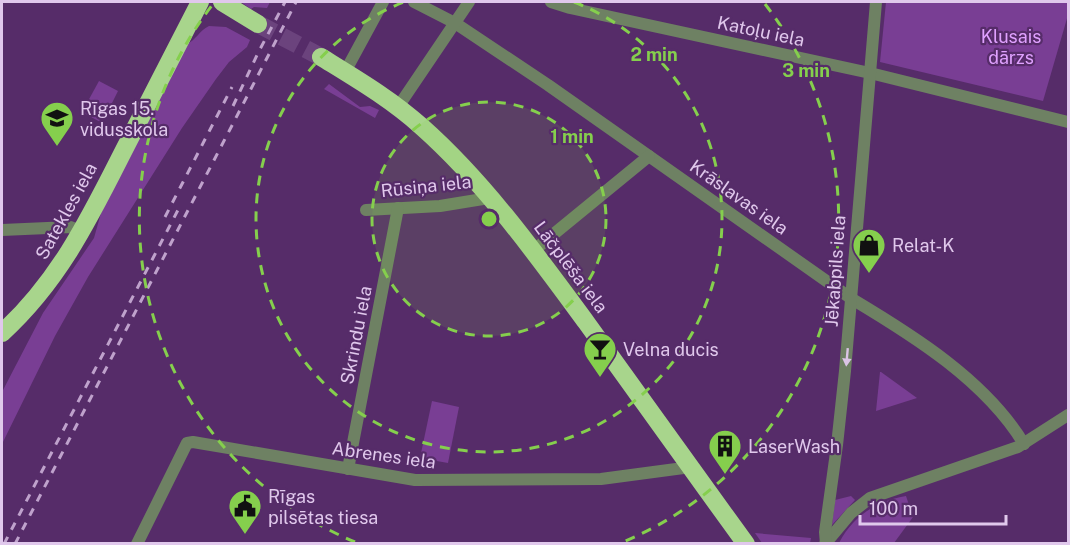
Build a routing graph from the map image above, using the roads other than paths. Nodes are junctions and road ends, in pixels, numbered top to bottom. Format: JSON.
{"nodes":[{"id":1,"x":200,"y":2,"type":"edge"},
{"id":2,"x":222,"y":2,"type":"edge"},
{"id":3,"x":383,"y":2,"type":"edge"},
{"id":4,"x":414,"y":2,"type":"edge"},
{"id":5,"x":469,"y":2,"type":"edge"},
{"id":6,"x":551,"y":2,"type":"edge"},
{"id":7,"x":876,"y":2,"type":"edge"},
{"id":8,"x":455,"y":22,"type":"junction"},
{"id":9,"x":258,"y":24,"type":"tunnel mouth"},
{"id":10,"x":321,"y":57,"type":"tunnel mouth"},
{"id":11,"x":345,"y":72,"type":"junction"},
{"id":12,"x":870,"y":73,"type":"junction"},
{"id":13,"x":398,"y":107,"type":"junction"},
{"id":14,"x":1068,"y":122,"type":"edge"},
{"id":15,"x":649,"y":156,"type":"junction"},
{"id":16,"x":489,"y":198,"type":"junction"},
{"id":17,"x":398,"y":208,"type":"junction"},
{"id":18,"x":366,"y":210,"type":"dead end"},
{"id":19,"x":2,"y":230,"type":"edge"},
{"id":20,"x":81,"y":231,"type":"junction"},
{"id":21,"x":533,"y":251,"type":"junction"},
{"id":22,"x":852,"y":299,"type":"junction"},
{"id":23,"x":2,"y":333,"type":"edge"},
{"id":24,"x":1068,"y":415,"type":"edge"},
{"id":25,"x":1024,"y":444,"type":"junction"},
{"id":26,"x":691,"y":467,"type":"junction"},
{"id":27,"x":348,"y":469,"type":"junction"},
{"id":28,"x":137,"y":543,"type":"edge"},
{"id":29,"x":746,"y":543,"type":"edge"},
{"id":30,"x":826,"y":543,"type":"edge"}],
"edges":[{"from":1,"to":20,"type":"highway","name":"Satekles iela"},
{"from":2,"to":9,"type":"highway"},
{"from":3,"to":11,"type":"street"},
{"from":4,"to":8,"type":"street","name":"Krāslavas iela"},
{"from":5,"to":8,"type":"street"},
{"from":6,"to":12,"type":"street","name":"Katoļu iela"},
{"from":7,"to":12,"type":"street","name":"Jēkabpils iela"},
{"from":8,"to":13,"type":"street"},
{"from":8,"to":15,"type":"street","name":"Krāslavas iela"},
{"from":10,"to":11,"type":"highway","name":"Lāčplēša iela"},
{"from":11,"to":13,"type":"highway","name":"Lāčplēša iela"},
{"from":12,"to":14,"type":"street","name":"Katoļu iela"},
{"from":12,"to":22,"type":"street","name":"Jēkabpils iela"},
{"from":13,"to":16,"type":"highway","name":"Lāčplēša iela"},
{"from":15,"to":21,"type":"street"},
{"from":15,"to":22,"type":"street","name":"Krāslavas iela"},
{"from":16,"to":17,"type":"street","name":"Rūsiņa iela"},
{"from":16,"to":21,"type":"highway","name":"Lāčplēša iela"},
{"from":17,"to":18,"type":"street","name":"Rūsiņa iela"},
{"from":17,"to":27,"type":"street","name":"Skrindu iela"},
{"from":19,"to":20,"type":"street"},
{"from":20,"to":23,"type":"highway","name":"Satekles iela"},
{"from":21,"to":26,"type":"highway","name":"Lāčplēša iela"},
{"from":22,"to":25,"type":"street","name":"Krāslavas iela"},
{"from":22,"to":30,"type":"street","name":"Jēkabpils iela","one_way":true},
{"from":24,"to":25,"type":"street"},
{"from":25,"to":30,"type":"street"},
{"from":26,"to":27,"type":"street","name":"Abrenes iela"},
{"from":26,"to":29,"type":"highway","name":"Lāčplēša iela"},
{"from":27,"to":28,"type":"street","name":"Abrenes iela"}]}
